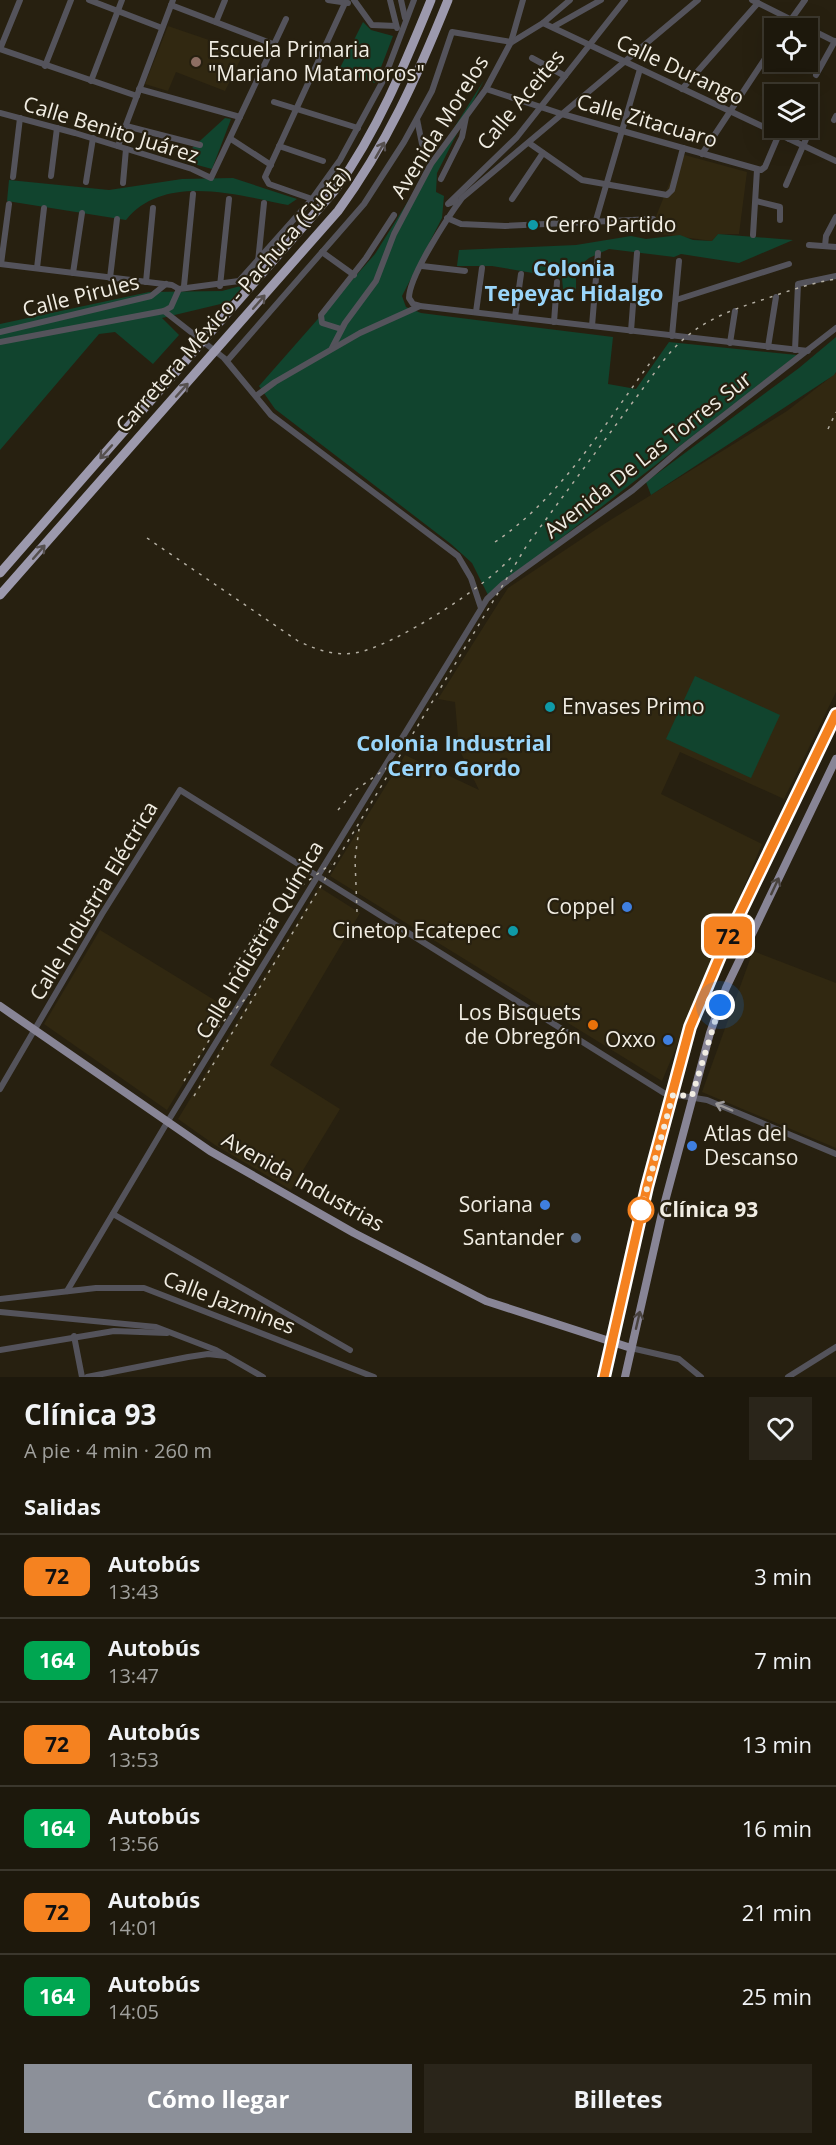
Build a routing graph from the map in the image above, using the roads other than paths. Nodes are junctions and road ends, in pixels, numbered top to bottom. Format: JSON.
{"nodes":[{"id":1,"x":20,"y":0,"type":"edge"},
{"id":2,"x":71,"y":0,"type":"edge"},
{"id":3,"x":89,"y":0,"type":"edge"},
{"id":4,"x":123,"y":0,"type":"edge"},
{"id":5,"x":225,"y":0,"type":"edge"},
{"id":6,"x":328,"y":0,"type":"edge"},
{"id":7,"x":390,"y":0,"type":"edge"},
{"id":8,"x":401,"y":0,"type":"edge"},
{"id":9,"x":414,"y":0,"type":"edge"},
{"id":10,"x":431,"y":0,"type":"edge"},
{"id":11,"x":448,"y":0,"type":"edge"},
{"id":12,"x":523,"y":0,"type":"edge"},
{"id":13,"x":570,"y":0,"type":"edge"},
{"id":14,"x":601,"y":0,"type":"edge"},
{"id":15,"x":625,"y":0,"type":"edge"},
{"id":16,"x":698,"y":0,"type":"edge"},
{"id":17,"x":805,"y":0,"type":"edge"},
{"id":18,"x":755,"y":1,"type":"edge"},
{"id":19,"x":355,"y":2,"type":"edge"},
{"id":20,"x":172,"y":3,"type":"edge"},
{"id":21,"x":345,"y":3,"type":"junction"},
{"id":22,"x":118,"y":11,"type":"junction"},
{"id":23,"x":789,"y":18,"type":"edge"},
{"id":24,"x":792,"y":18,"type":"edge"},
{"id":25,"x":286,"y":19,"type":"dead end"},
{"id":26,"x":406,"y":19,"type":"junction"},
{"id":27,"x":216,"y":21,"type":"junction"},
{"id":28,"x":543,"y":23,"type":"junction"},
{"id":29,"x":396,"y":26,"type":"junction"},
{"id":30,"x":553,"y":27,"type":"junction"},
{"id":31,"x":0,"y":28,"type":"edge"},
{"id":32,"x":162,"y":28,"type":"junction"},
{"id":33,"x":8,"y":31,"type":"junction"},
{"id":34,"x":818,"y":33,"type":"edge"},
{"id":35,"x":400,"y":34,"type":"junction"},
{"id":36,"x":511,"y":42,"type":"junction"},
{"id":37,"x":835,"y":42,"type":"edge"},
{"id":38,"x":273,"y":44,"type":"junction"},
{"id":39,"x":588,"y":45,"type":"junction"},
{"id":40,"x":0,"y":49,"type":"edge"},
{"id":41,"x":532,"y":58,"type":"dead end"},
{"id":42,"x":764,"y":60,"type":"edge"},
{"id":43,"x":623,"y":61,"type":"junction"},
{"id":44,"x":45,"y":66,"type":"junction"},
{"id":45,"x":640,"y":69,"type":"junction"},
{"id":46,"x":816,"y":75,"type":"dead end"},
{"id":47,"x":565,"y":76,"type":"junction"},
{"id":48,"x":91,"y":81,"type":"junction"},
{"id":49,"x":486,"y":88,"type":"junction"},
{"id":50,"x":682,"y":89,"type":"junction"},
{"id":51,"x":138,"y":93,"type":"junction"},
{"id":52,"x":274,"y":102,"type":"dead end"},
{"id":53,"x":542,"y":107,"type":"junction"},
{"id":54,"x":296,"y":110,"type":"junction"},
{"id":55,"x":730,"y":112,"type":"junction"},
{"id":56,"x":0,"y":113,"type":"edge"},
{"id":57,"x":562,"y":114,"type":"junction"},
{"id":58,"x":240,"y":117,"type":"junction"},
{"id":59,"x":466,"y":117,"type":"junction"},
{"id":60,"x":20,"y":118,"type":"junction"},
{"id":61,"x":417,"y":119,"type":"junction"},
{"id":62,"x":126,"y":126,"type":"junction"},
{"id":63,"x":764,"y":127,"type":"edge"},
{"id":64,"x":57,"y":128,"type":"junction"},
{"id":65,"x":358,"y":128,"type":"junction"},
{"id":66,"x":622,"y":131,"type":"junction"},
{"id":67,"x":93,"y":138,"type":"junction"},
{"id":68,"x":777,"y":138,"type":"edge"},
{"id":69,"x":806,"y":138,"type":"edge"},
{"id":70,"x":231,"y":139,"type":"junction"},
{"id":71,"x":789,"y":139,"type":"edge"},
{"id":72,"x":529,"y":143,"type":"junction"},
{"id":73,"x":422,"y":144,"type":"dead end"},
{"id":74,"x":200,"y":145,"type":"dead end"},
{"id":75,"x":118,"y":146,"type":"junction"},
{"id":76,"x":279,"y":146,"type":"junction"},
{"id":77,"x":803,"y":146,"type":"junction"},
{"id":78,"x":683,"y":148,"type":"junction"},
{"id":79,"x":126,"y":149,"type":"junction"},
{"id":80,"x":543,"y":153,"type":"junction"},
{"id":81,"x":702,"y":154,"type":"junction"},
{"id":82,"x":323,"y":160,"type":"dead end"},
{"id":83,"x":836,"y":161,"type":"edge"},
{"id":84,"x":271,"y":165,"type":"junction"},
{"id":85,"x":757,"y":170,"type":"junction"},
{"id":86,"x":51,"y":176,"type":"dead end"},
{"id":87,"x":13,"y":177,"type":"dead end"},
{"id":88,"x":441,"y":179,"type":"dead end"},
{"id":89,"x":86,"y":182,"type":"dead end"},
{"id":90,"x":123,"y":183,"type":"dead end"},
{"id":91,"x":786,"y":185,"type":"dead end"},
{"id":92,"x":606,"y":186,"type":"junction"},
{"id":93,"x":193,"y":195,"type":"dead end"},
{"id":94,"x":462,"y":198,"type":"junction"},
{"id":95,"x":312,"y":199,"type":"junction"},
{"id":96,"x":512,"y":199,"type":"dead end"},
{"id":97,"x":229,"y":200,"type":"dead end"},
{"id":98,"x":756,"y":201,"type":"junction"},
{"id":99,"x":264,"y":203,"type":"dead end"},
{"id":100,"x":9,"y":204,"type":"dead end"},
{"id":101,"x":44,"y":208,"type":"dead end"},
{"id":102,"x":153,"y":208,"type":"dead end"},
{"id":103,"x":82,"y":213,"type":"dead end"},
{"id":104,"x":394,"y":215,"type":"dead end"},
{"id":105,"x":836,"y":217,"type":"edge"},
{"id":106,"x":447,"y":218,"type":"junction"},
{"id":107,"x":117,"y":219,"type":"dead end"},
{"id":108,"x":653,"y":219,"type":"dead end"},
{"id":109,"x":596,"y":220,"type":"junction"},
{"id":110,"x":780,"y":220,"type":"dead end"},
{"id":111,"x":753,"y":235,"type":"dead end"},
{"id":112,"x":809,"y":245,"type":"dead end"},
{"id":113,"x":825,"y":246,"type":"junction"},
{"id":114,"x":836,"y":247,"type":"edge"},
{"id":115,"x":322,"y":252,"type":"junction"},
{"id":116,"x":598,"y":252,"type":"dead end"},
{"id":117,"x":637,"y":253,"type":"dead end"},
{"id":118,"x":679,"y":261,"type":"dead end"},
{"id":119,"x":258,"y":262,"type":"junction"},
{"id":120,"x":0,"y":264,"type":"edge"},
{"id":121,"x":789,"y":264,"type":"dead end"},
{"id":122,"x":422,"y":266,"type":"junction"},
{"id":123,"x":37,"y":268,"type":"junction"},
{"id":124,"x":482,"y":268,"type":"dead end"},
{"id":125,"x":465,"y":271,"type":"dead end"},
{"id":126,"x":73,"y":273,"type":"junction"},
{"id":127,"x":354,"y":274,"type":"junction"},
{"id":128,"x":521,"y":274,"type":"dead end"},
{"id":129,"x":836,"y":276,"type":"edge"},
{"id":130,"x":110,"y":278,"type":"junction"},
{"id":131,"x":146,"y":282,"type":"junction"},
{"id":132,"x":557,"y":282,"type":"dead end"},
{"id":133,"x":166,"y":284,"type":"junction"},
{"id":134,"x":220,"y":286,"type":"junction"},
{"id":135,"x":181,"y":288,"type":"junction"},
{"id":136,"x":776,"y":297,"type":"dead end"},
{"id":137,"x":676,"y":300,"type":"junction"},
{"id":138,"x":107,"y":306,"type":"junction"},
{"id":139,"x":420,"y":306,"type":"junction"},
{"id":140,"x":164,"y":310,"type":"junction"},
{"id":141,"x":735,"y":311,"type":"dead end"},
{"id":142,"x":476,"y":312,"type":"junction"},
{"id":143,"x":515,"y":317,"type":"junction"},
{"id":144,"x":108,"y":321,"type":"junction"},
{"id":145,"x":554,"y":322,"type":"junction"},
{"id":146,"x":592,"y":326,"type":"junction"},
{"id":147,"x":836,"y":328,"type":"edge"},
{"id":148,"x":340,"y":329,"type":"junction"},
{"id":149,"x":631,"y":331,"type":"junction"},
{"id":150,"x":0,"y":332,"type":"edge"},
{"id":151,"x":672,"y":336,"type":"junction"},
{"id":152,"x":0,"y":342,"type":"edge"},
{"id":153,"x":730,"y":343,"type":"junction"},
{"id":154,"x":768,"y":347,"type":"junction"},
{"id":155,"x":332,"y":348,"type":"junction"},
{"id":156,"x":795,"y":350,"type":"junction"},
{"id":157,"x":808,"y":351,"type":"junction"},
{"id":158,"x":227,"y":362,"type":"junction"},
{"id":159,"x":256,"y":396,"type":"junction"},
{"id":160,"x":0,"y":573,"type":"edge"},
{"id":161,"x":0,"y":596,"type":"edge"},
{"id":162,"x":481,"y":608,"type":"junction"},
{"id":163,"x":836,"y":714,"type":"edge"},
{"id":164,"x":836,"y":759,"type":"edge"},
{"id":165,"x":319,"y":875,"type":"junction"},
{"id":166,"x":0,"y":1006,"type":"edge"},
{"id":167,"x":36,"y":1030,"type":"junction"},
{"id":168,"x":0,"y":1089,"type":"edge"},
{"id":169,"x":673,"y":1095,"type":"junction"},
{"id":170,"x":692,"y":1096,"type":"junction"},
{"id":171,"x":168,"y":1121,"type":"junction"},
{"id":172,"x":836,"y":1154,"type":"edge"},
{"id":173,"x":113,"y":1214,"type":"junction"},
{"id":174,"x":67,"y":1291,"type":"junction"},
{"id":175,"x":0,"y":1299,"type":"edge"},
{"id":176,"x":0,"y":1312,"type":"edge"},
{"id":177,"x":174,"y":1333,"type":"junction"},
{"id":178,"x":74,"y":1336,"type":"junction"},
{"id":179,"x":612,"y":1343,"type":"junction"},
{"id":180,"x":836,"y":1347,"type":"edge"},
{"id":181,"x":631,"y":1348,"type":"junction"},
{"id":182,"x":0,"y":1350,"type":"edge"},
{"id":183,"x":350,"y":1350,"type":"dead end"},
{"id":184,"x":226,"y":1356,"type":"junction"},
{"id":185,"x":82,"y":1377,"type":"edge"},
{"id":186,"x":87,"y":1377,"type":"edge"},
{"id":187,"x":263,"y":1377,"type":"edge"},
{"id":188,"x":374,"y":1377,"type":"edge"},
{"id":189,"x":604,"y":1377,"type":"edge"},
{"id":190,"x":625,"y":1377,"type":"edge"},
{"id":191,"x":701,"y":1377,"type":"edge"},
{"id":192,"x":788,"y":1377,"type":"edge"}],
"edges":[{"from":1,"to":33,"type":"street"},
{"from":2,"to":44,"type":"street"},
{"from":3,"to":22,"type":"street"},
{"from":4,"to":22,"type":"street"},
{"from":5,"to":27,"type":"street"},
{"from":6,"to":21,"type":"street"},
{"from":7,"to":29,"type":"street"},
{"from":8,"to":26,"type":"street"},
{"from":9,"to":26,"type":"street"},
{"from":10,"to":160,"type":"highway","name":"Carretera México - Pachuca (Cuota)","one_way":true},
{"from":161,"to":11,"type":"highway","name":"Carretera México - Pachuca (Cuota)","one_way":true},
{"from":12,"to":36,"type":"street","name":"Avenida Morelos"},
{"from":13,"to":28,"type":"street"},
{"from":14,"to":30,"type":"street"},
{"from":15,"to":39,"type":"street","name":"Calle Aceites"},
{"from":16,"to":43,"type":"street"},
{"from":17,"to":24,"type":"street"},
{"from":18,"to":23,"type":"street"},
{"from":18,"to":50,"type":"street"},
{"from":19,"to":21,"type":"street"},
{"from":19,"to":29,"type":"street"},
{"from":20,"to":27,"type":"street"},
{"from":20,"to":32,"type":"street"},
{"from":21,"to":54,"type":"street"},
{"from":22,"to":32,"type":"street"},
{"from":22,"to":48,"type":"street"},
{"from":25,"to":38,"type":"street"},
{"from":26,"to":35,"type":"street"},
{"from":27,"to":38,"type":"street"},
{"from":28,"to":30,"type":"street","name":"Calle Durango"},
{"from":28,"to":36,"type":"street"},
{"from":29,"to":35,"type":"street"},
{"from":30,"to":39,"type":"street","name":"Calle Durango"},
{"from":31,"to":33,"type":"street"},
{"from":32,"to":51,"type":"street"},
{"from":33,"to":40,"type":"street"},
{"from":34,"to":37,"type":"street"},
{"from":35,"to":65,"type":"street"},
{"from":36,"to":49,"type":"street","name":"Avenida Morelos"},
{"from":36,"to":61,"type":"street"},
{"from":37,"to":46,"type":"street"},
{"from":38,"to":58,"type":"street"},
{"from":39,"to":43,"type":"street","name":"Calle Durango"},
{"from":39,"to":47,"type":"street","name":"Calle Aceites"},
{"from":40,"to":44,"type":"street"},
{"from":41,"to":47,"type":"street"},
{"from":42,"to":55,"type":"street"},
{"from":43,"to":45,"type":"street","name":"Calle Durango"},
{"from":43,"to":57,"type":"street"},
{"from":44,"to":48,"type":"street"},
{"from":45,"to":50,"type":"street","name":"Calle Durango"},
{"from":45,"to":66,"type":"street"},
{"from":47,"to":53,"type":"street","name":"Calle Aceites"},
{"from":48,"to":51,"type":"street"},
{"from":49,"to":53,"type":"street","name":"Calle Zitacuaro"},
{"from":49,"to":59,"type":"street","name":"Avenida Morelos"},
{"from":50,"to":55,"type":"street","name":"Calle Durango"},
{"from":51,"to":58,"type":"street"},
{"from":51,"to":62,"type":"street"},
{"from":52,"to":54,"type":"street"},
{"from":53,"to":57,"type":"street","name":"Calle Zitacuaro"},
{"from":53,"to":94,"type":"street","name":"Calle Aceites"},
{"from":54,"to":65,"type":"street"},
{"from":54,"to":76,"type":"street"},
{"from":55,"to":63,"type":"street","name":"Calle Durango"},
{"from":55,"to":81,"type":"street"},
{"from":56,"to":60,"type":"street","name":"Calle Benito Juárez"},
{"from":57,"to":66,"type":"street","name":"Calle Zitacuaro"},
{"from":57,"to":72,"type":"street"},
{"from":58,"to":70,"type":"street"},
{"from":59,"to":88,"type":"street"},
{"from":59,"to":148,"type":"street","name":"Avenida Morelos"},
{"from":60,"to":64,"type":"street","name":"Calle Benito Juárez"},
{"from":60,"to":87,"type":"street"},
{"from":61,"to":73,"type":"street"},
{"from":61,"to":115,"type":"street"},
{"from":62,"to":74,"type":"street"},
{"from":62,"to":75,"type":"street"},
{"from":64,"to":67,"type":"street","name":"Calle Benito Juárez"},
{"from":64,"to":86,"type":"street"},
{"from":65,"to":95,"type":"street"},
{"from":66,"to":78,"type":"street","name":"Calle Zitacuaro"},
{"from":66,"to":92,"type":"street"},
{"from":67,"to":75,"type":"street","name":"Calle Benito Juárez"},
{"from":67,"to":89,"type":"street"},
{"from":68,"to":85,"type":"street"},
{"from":69,"to":77,"type":"street"},
{"from":70,"to":79,"type":"street","name":"Calle Benito Juárez"},
{"from":70,"to":84,"type":"street","name":"Calle Benito Juárez"},
{"from":71,"to":77,"type":"street","name":"Calle Durango"},
{"from":72,"to":80,"type":"street"},
{"from":72,"to":94,"type":"street"},
{"from":75,"to":79,"type":"street","name":"Calle Benito Juárez"},
{"from":76,"to":82,"type":"street"},
{"from":76,"to":84,"type":"street"},
{"from":77,"to":83,"type":"street","name":"Calle Durango"},
{"from":77,"to":91,"type":"street"},
{"from":78,"to":81,"type":"street","name":"Calle Zitacuaro"},
{"from":78,"to":92,"type":"street"},
{"from":79,"to":90,"type":"street"},
{"from":80,"to":92,"type":"street"},
{"from":80,"to":96,"type":"street"},
{"from":81,"to":85,"type":"street","name":"Calle Zitacuaro"},
{"from":84,"to":95,"type":"street"},
{"from":85,"to":98,"type":"street"},
{"from":92,"to":109,"type":"street"},
{"from":93,"to":135,"type":"street"},
{"from":94,"to":106,"type":"street"},
{"from":95,"to":119,"type":"street"},
{"from":97,"to":134,"type":"street"},
{"from":98,"to":110,"type":"street"},
{"from":98,"to":111,"type":"street"},
{"from":99,"to":119,"type":"street"},
{"from":100,"to":120,"type":"street"},
{"from":101,"to":123,"type":"street"},
{"from":102,"to":131,"type":"street"},
{"from":103,"to":126,"type":"street"},
{"from":104,"to":127,"type":"street"},
{"from":105,"to":113,"type":"street"},
{"from":106,"to":109,"type":"street"},
{"from":106,"to":122,"type":"street"},
{"from":107,"to":130,"type":"street"},
{"from":108,"to":109,"type":"street"},
{"from":112,"to":113,"type":"street"},
{"from":113,"to":114,"type":"street"},
{"from":115,"to":127,"type":"street"},
{"from":115,"to":158,"type":"street"},
{"from":116,"to":146,"type":"street"},
{"from":117,"to":149,"type":"street"},
{"from":118,"to":137,"type":"street"},
{"from":119,"to":134,"type":"street"},
{"from":120,"to":123,"type":"street"},
{"from":121,"to":137,"type":"street"},
{"from":122,"to":125,"type":"street"},
{"from":122,"to":139,"type":"street"},
{"from":123,"to":126,"type":"street"},
{"from":124,"to":142,"type":"street"},
{"from":126,"to":130,"type":"street"},
{"from":127,"to":148,"type":"street"},
{"from":128,"to":143,"type":"street"},
{"from":129,"to":156,"type":"street"},
{"from":130,"to":131,"type":"street"},
{"from":131,"to":133,"type":"street"},
{"from":132,"to":145,"type":"street"},
{"from":133,"to":135,"type":"street"},
{"from":133,"to":138,"type":"street","name":"Calle Pirules"},
{"from":134,"to":135,"type":"street"},
{"from":135,"to":140,"type":"street"},
{"from":136,"to":154,"type":"street"},
{"from":137,"to":151,"type":"street"},
{"from":138,"to":144,"type":"street"},
{"from":138,"to":150,"type":"street","name":"Calle Pirules"},
{"from":139,"to":142,"type":"street"},
{"from":139,"to":155,"type":"street"},
{"from":140,"to":144,"type":"street","name":"Calle Pirules"},
{"from":140,"to":158,"type":"street"},
{"from":141,"to":153,"type":"street"},
{"from":142,"to":143,"type":"street"},
{"from":143,"to":145,"type":"street"},
{"from":144,"to":152,"type":"street","name":"Calle Pirules"},
{"from":145,"to":146,"type":"street"},
{"from":146,"to":149,"type":"street"},
{"from":147,"to":157,"type":"street","name":"Avenida De Las Torres Sur"},
{"from":148,"to":155,"type":"street","name":"Avenida Morelos"},
{"from":149,"to":151,"type":"street"},
{"from":151,"to":153,"type":"street"},
{"from":153,"to":154,"type":"street"},
{"from":154,"to":156,"type":"street"},
{"from":155,"to":159,"type":"street"},
{"from":156,"to":157,"type":"street"},
{"from":157,"to":162,"type":"street","name":"Avenida De Las Torres Sur"},
{"from":158,"to":159,"type":"street"},
{"from":159,"to":162,"type":"street"},
{"from":162,"to":165,"type":"street","name":"Calle Industria Química"},
{"from":163,"to":169,"type":"main road"},
{"from":170,"to":164,"type":"main road","one_way":true},
{"from":165,"to":167,"type":"street","name":"Calle Industria Eléctrica"},
{"from":165,"to":169,"type":"street"},
{"from":165,"to":171,"type":"street","name":"Calle Industria Química"},
{"from":166,"to":167,"type":"main road","name":"Avenida Industrias"},
{"from":167,"to":168,"type":"street","name":"Calle Industria Eléctrica"},
{"from":167,"to":171,"type":"main road","name":"Avenida Industrias"},
{"from":169,"to":170,"type":"street"},
{"from":169,"to":179,"type":"main road"},
{"from":172,"to":170,"type":"street","one_way":true},
{"from":181,"to":170,"type":"main road","one_way":true},
{"from":171,"to":173,"type":"street","name":"Calle Industria Química"},
{"from":171,"to":179,"type":"main road","name":"Avenida Industrias"},
{"from":173,"to":174,"type":"street","name":"Calle Industria Química"},
{"from":173,"to":183,"type":"street"},
{"from":174,"to":175,"type":"street","name":"Calle Jazmines"},
{"from":174,"to":188,"type":"street","name":"Calle Jazmines"},
{"from":176,"to":177,"type":"street"},
{"from":177,"to":178,"type":"street"},
{"from":177,"to":184,"type":"street"},
{"from":178,"to":182,"type":"street"},
{"from":178,"to":185,"type":"street"},
{"from":179,"to":181,"type":"main road","name":"Avenida Industrias"},
{"from":179,"to":189,"type":"main road"},
{"from":180,"to":192,"type":"street"},
{"from":181,"to":190,"type":"main road"},
{"from":181,"to":191,"type":"street"},
{"from":184,"to":186,"type":"street"},
{"from":184,"to":187,"type":"street"}]}
